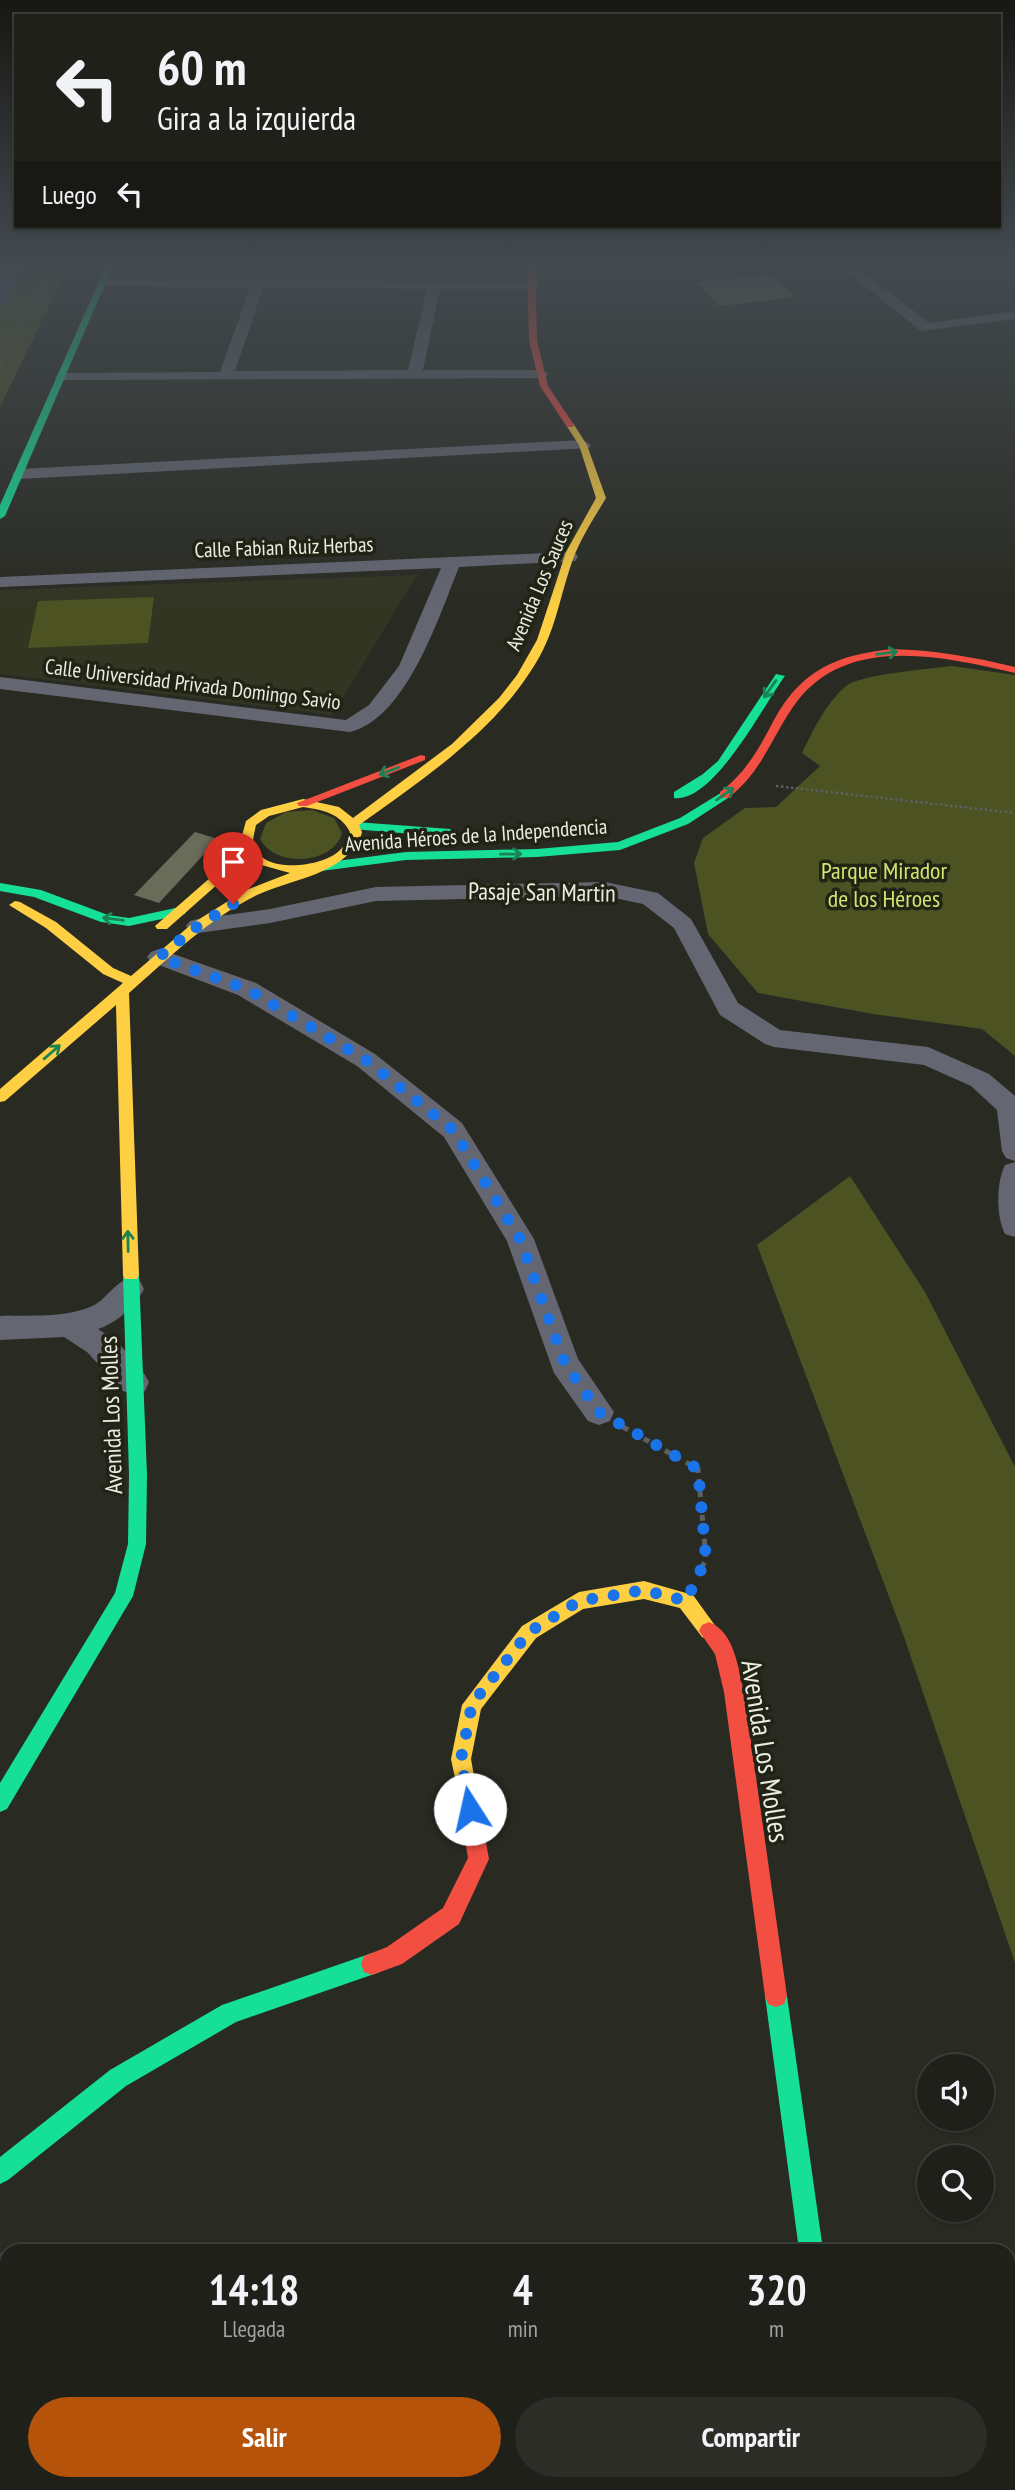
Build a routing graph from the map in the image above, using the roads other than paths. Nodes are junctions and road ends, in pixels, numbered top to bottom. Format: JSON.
{"nodes":[{"id":1,"x":62,"y":377,"type":"edge"},
{"id":2,"x":543,"y":377,"type":"edge"},
{"id":3,"x":583,"y":445,"type":"junction"},
{"id":4,"x":20,"y":474,"type":"junction"},
{"id":5,"x":0,"y":516,"type":"edge"},
{"id":6,"x":569,"y":557,"type":"junction"},
{"id":7,"x":452,"y":562,"type":"junction"},
{"id":8,"x":0,"y":582,"type":"edge"},
{"id":9,"x":789,"y":668,"type":"dead end"},
{"id":10,"x":1015,"y":670,"type":"edge"},
{"id":11,"x":0,"y":683,"type":"edge"},
{"id":12,"x":453,"y":746,"type":"junction"},
{"id":13,"x":303,"y":803,"type":"junction"},
{"id":14,"x":660,"y":806,"type":"dead end"},
{"id":15,"x":355,"y":825,"type":"junction"},
{"id":16,"x":461,"y":833,"type":"dead end"},
{"id":17,"x":246,"y":841,"type":"junction"},
{"id":18,"x":317,"y":868,"type":"junction"},
{"id":19,"x":2,"y":888,"type":"edge"},
{"id":20,"x":189,"y":918,"type":"junction"},
{"id":21,"x":154,"y":947,"type":"junction"},
{"id":22,"x":127,"y":987,"type":"junction"},
{"id":23,"x":0,"y":1097,"type":"edge"},
{"id":24,"x":1015,"y":1151,"type":"edge"},
{"id":25,"x":1015,"y":1172,"type":"edge"},
{"id":26,"x":1015,"y":1226,"type":"edge"},
{"id":27,"x":130,"y":1289,"type":"junction"},
{"id":28,"x":68,"y":1325,"type":"junction"},
{"id":29,"x":0,"y":1328,"type":"edge"},
{"id":30,"x":134,"y":1382,"type":"junction"},
{"id":31,"x":599,"y":1412,"type":"road end"},
{"id":32,"x":0,"y":1801,"type":"edge"},
{"id":33,"x":0,"y":2172,"type":"edge"},
{"id":34,"x":810,"y":2244,"type":"edge"}],
"edges":[{"from":1,"to":4,"type":"street"},
{"from":2,"to":3,"type":"street","name":"Avenida Los Sauces"},
{"from":3,"to":4,"type":"street"},
{"from":3,"to":6,"type":"street","name":"Avenida Los Sauces"},
{"from":4,"to":5,"type":"street"},
{"from":6,"to":7,"type":"street","name":"Calle Fabian Ruiz Herbas"},
{"from":6,"to":12,"type":"street","name":"Avenida Los Sauces"},
{"from":7,"to":8,"type":"street","name":"Calle Fabian Ruiz Herbas"},
{"from":7,"to":11,"type":"street","name":"Calle Universidad Privada Domingo Savio"},
{"from":9,"to":14,"type":"street","one_way":true},
{"from":18,"to":10,"type":"street","name":"Avenida Héroes de la Independencia","one_way":true},
{"from":12,"to":13,"type":"street","name":"Avenida Los Sauces","one_way":true},
{"from":12,"to":15,"type":"street","name":"Avenida Los Sauces"},
{"from":13,"to":15,"type":"street"},
{"from":13,"to":17,"type":"street"},
{"from":15,"to":16,"type":"street","name":"Avenida Héroes de la Independencia"},
{"from":15,"to":18,"type":"street"},
{"from":17,"to":18,"type":"street"},
{"from":17,"to":20,"type":"street","name":"Avenida Héroes de la Independencia"},
{"from":18,"to":20,"type":"street","name":"Avenida Héroes de la Independencia"},
{"from":20,"to":19,"type":"street","one_way":true},
{"from":19,"to":22,"type":"street"},
{"from":20,"to":21,"type":"street","name":"Avenida Héroes de la Independencia"},
{"from":20,"to":21,"type":"street","name":"Avenida Héroes de la Independencia"},
{"from":20,"to":24,"type":"street","name":"Pasaje San Martin"},
{"from":21,"to":22,"type":"street","name":"Avenida Héroes de la Independencia"},
{"from":21,"to":31,"type":"street"},
{"from":23,"to":22,"type":"street","name":"Avenida Héroes de la Independencia","one_way":true},
{"from":27,"to":22,"type":"street","name":"Avenida Los Molles","one_way":true},
{"from":25,"to":26,"type":"street"},
{"from":27,"to":28,"type":"street"},
{"from":27,"to":30,"type":"street","name":"Avenida Los Molles"},
{"from":28,"to":29,"type":"street"},
{"from":28,"to":30,"type":"street"},
{"from":30,"to":32,"type":"street","name":"Avenida Los Molles"},
{"from":33,"to":34,"type":"street","name":"Avenida Los Molles"}]}
